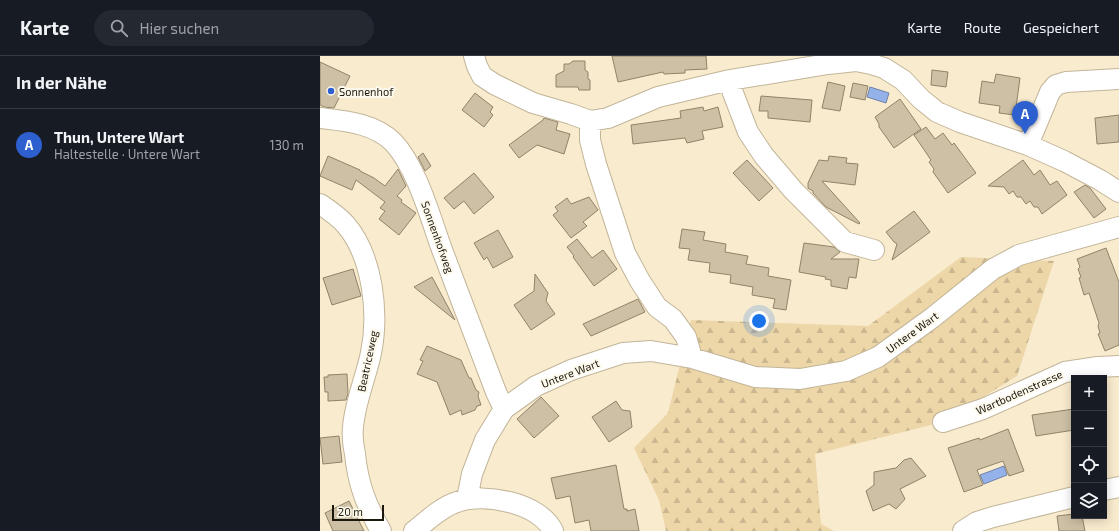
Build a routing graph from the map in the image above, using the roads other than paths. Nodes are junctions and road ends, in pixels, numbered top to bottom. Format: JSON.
{"nodes":[{"id":1,"x":474,"y":56,"type":"edge"},
{"id":2,"x":1119,"y":78,"type":"edge"},
{"id":3,"x":730,"y":80,"type":"junction"},
{"id":4,"x":320,"y":118,"type":"edge"},
{"id":5,"x":590,"y":121,"type":"junction"},
{"id":6,"x":1028,"y":145,"type":"junction"},
{"id":7,"x":1119,"y":192,"type":"edge"},
{"id":8,"x":320,"y":204,"type":"edge"},
{"id":9,"x":1119,"y":227,"type":"edge"},
{"id":10,"x":874,"y":250,"type":"dead end"},
{"id":11,"x":692,"y":358,"type":"junction"},
{"id":12,"x":1119,"y":366,"type":"edge"},
{"id":13,"x":504,"y":408,"type":"junction"},
{"id":14,"x":943,"y":422,"type":"dead end"},
{"id":15,"x":1119,"y":487,"type":"edge"},
{"id":16,"x":1107,"y":489,"type":"edge"},
{"id":17,"x":467,"y":499,"type":"junction"},
{"id":18,"x":1071,"y":499,"type":"edge"},
{"id":19,"x":381,"y":531,"type":"edge"},
{"id":20,"x":414,"y":531,"type":"edge"},
{"id":21,"x":553,"y":531,"type":"edge"},
{"id":22,"x":963,"y":531,"type":"edge"}],
"edges":[{"from":1,"to":5,"type":"street"},
{"from":2,"to":6,"type":"street"},
{"from":3,"to":5,"type":"street"},
{"from":3,"to":6,"type":"street"},
{"from":3,"to":10,"type":"street"},
{"from":4,"to":13,"type":"street","name":"Sonnenhofweg"},
{"from":5,"to":11,"type":"street"},
{"from":6,"to":7,"type":"street"},
{"from":8,"to":19,"type":"street","name":"Beatriceweg"},
{"from":9,"to":11,"type":"street","name":"Untere Wart"},
{"from":11,"to":13,"type":"street","name":"Untere Wart"},
{"from":12,"to":14,"type":"street","name":"Wartbodenstrasse"},
{"from":13,"to":17,"type":"street","name":"Untere Wart"},
{"from":15,"to":16,"type":"street"},
{"from":17,"to":20,"type":"street"},
{"from":17,"to":21,"type":"street"},
{"from":18,"to":22,"type":"street"}]}
